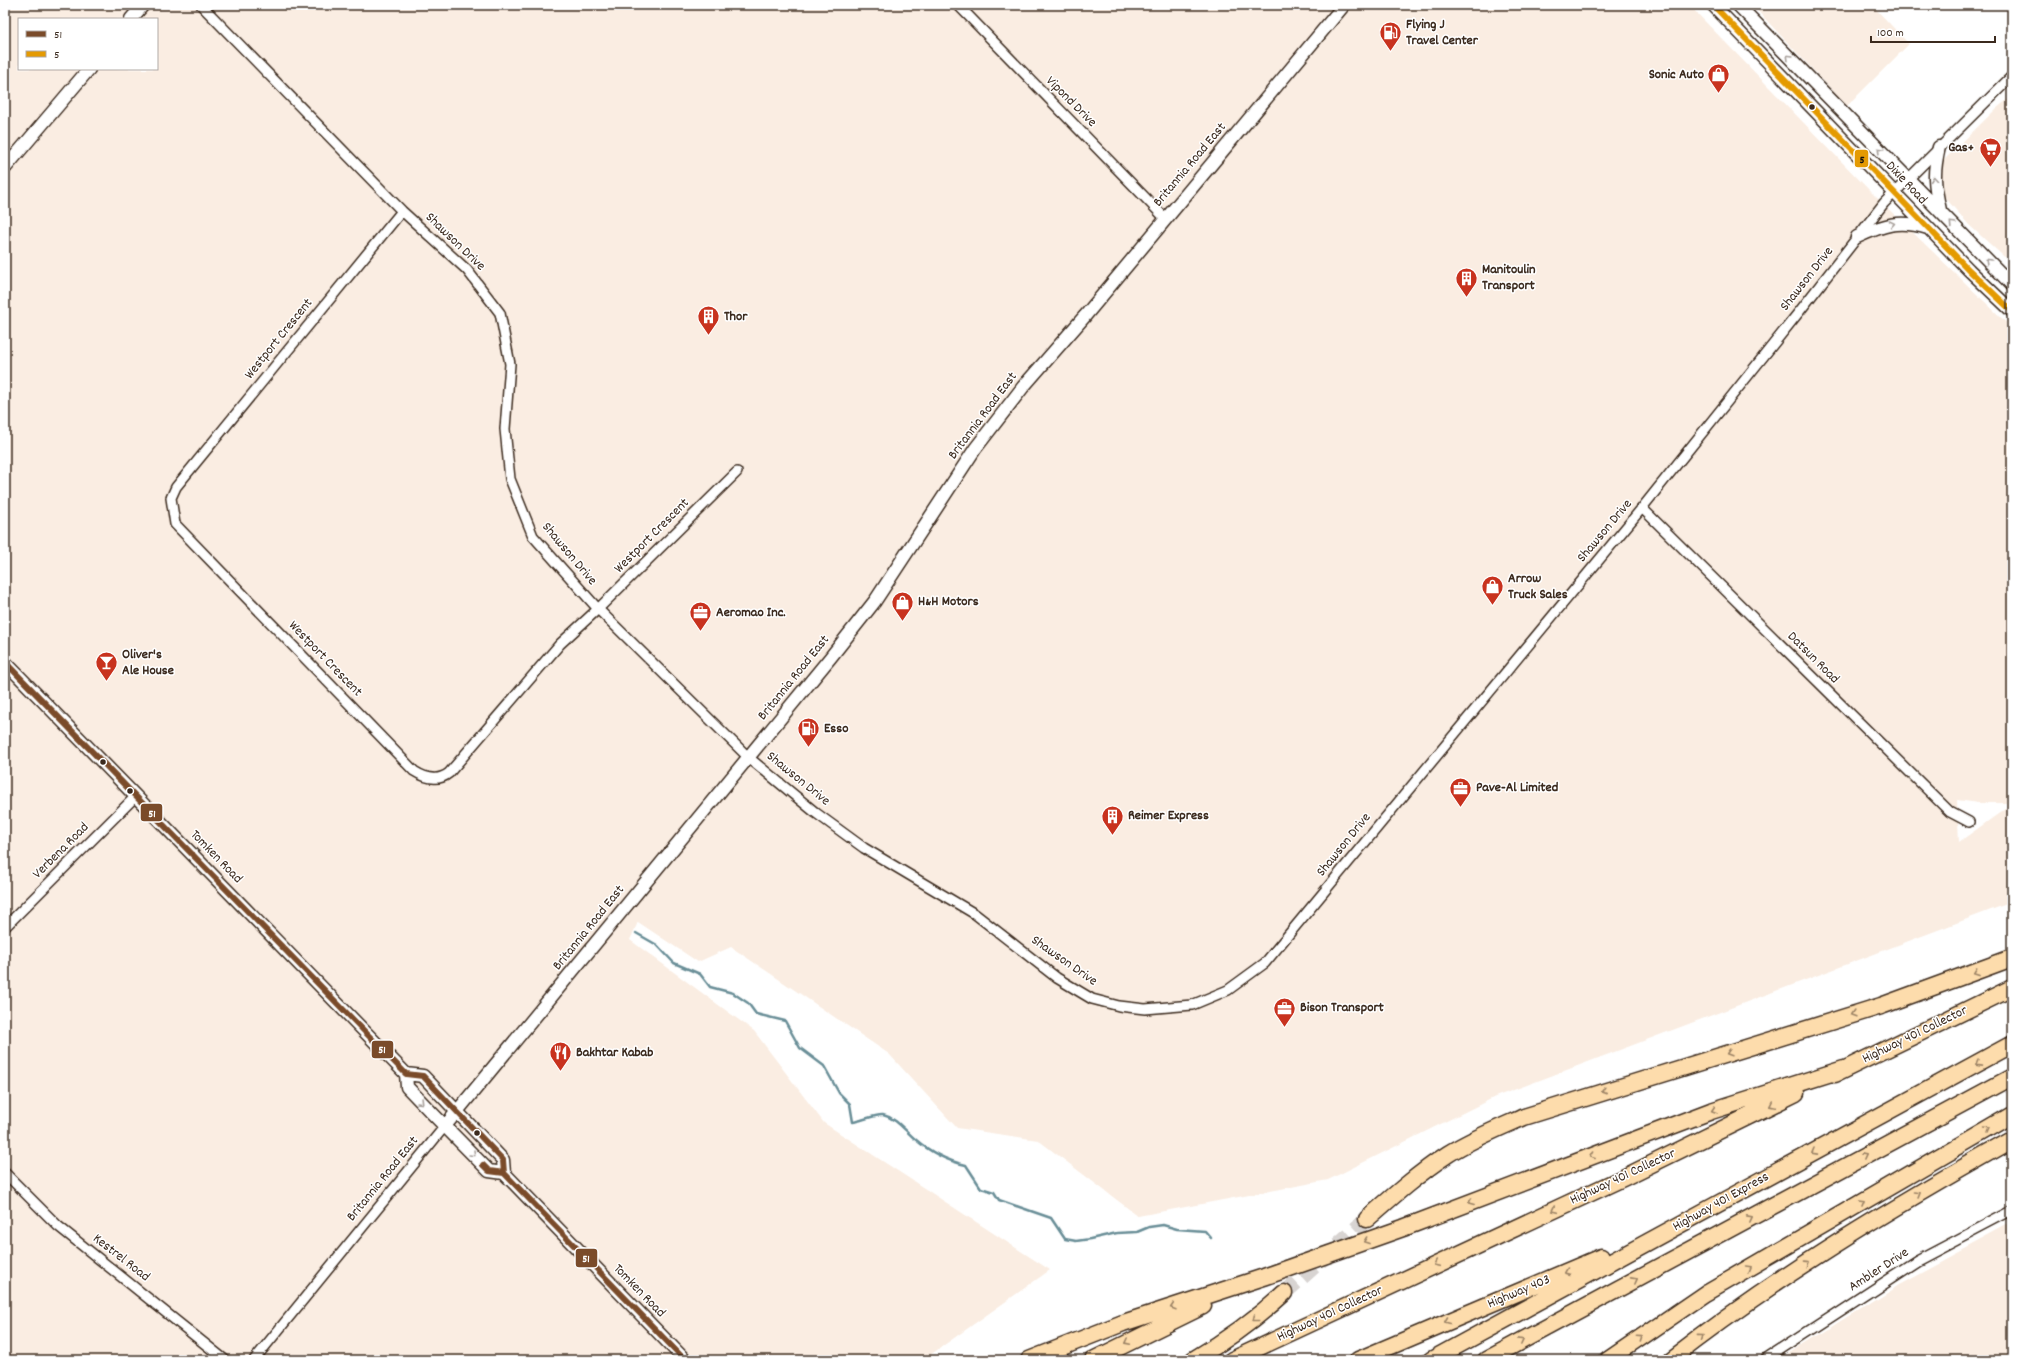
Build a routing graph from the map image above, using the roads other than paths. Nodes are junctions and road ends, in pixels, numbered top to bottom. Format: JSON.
{"nodes":[{"id":1,"x":142,"y":5,"type":"edge"},
{"id":2,"x":201,"y":5,"type":"edge"},
{"id":3,"x":958,"y":5,"type":"edge"},
{"id":4,"x":1344,"y":5,"type":"edge"},
{"id":5,"x":1713,"y":5,"type":"edge"},
{"id":6,"x":1738,"y":5,"type":"edge"},
{"id":7,"x":132,"y":18,"type":"edge"},
{"id":8,"x":87,"y":70,"type":"edge"},
{"id":9,"x":2012,"y":76,"type":"edge"},
{"id":10,"x":1939,"y":147,"type":"junction"},
{"id":11,"x":5,"y":168,"type":"edge"},
{"id":12,"x":1908,"y":177,"type":"junction"},
{"id":13,"x":1894,"y":192,"type":"junction"},
{"id":14,"x":402,"y":211,"type":"junction"},
{"id":15,"x":1940,"y":211,"type":"junction"},
{"id":16,"x":1165,"y":218,"type":"junction"},
{"id":17,"x":1929,"y":229,"type":"junction"},
{"id":18,"x":1857,"y":237,"type":"junction"},
{"id":19,"x":2012,"y":285,"type":"edge"},
{"id":20,"x":2012,"y":311,"type":"edge"},
{"id":21,"x":737,"y":472,"type":"dead end"},
{"id":22,"x":1642,"y":508,"type":"junction"},
{"id":23,"x":598,"y":609,"type":"junction"},
{"id":24,"x":5,"y":662,"type":"edge"},
{"id":25,"x":748,"y":757,"type":"junction"},
{"id":26,"x":136,"y":796,"type":"junction"},
{"id":27,"x":1969,"y":822,"type":"dead end"},
{"id":28,"x":5,"y":926,"type":"edge"},
{"id":29,"x":2012,"y":958,"type":"edge"},
{"id":30,"x":2012,"y":988,"type":"edge"},
{"id":31,"x":2012,"y":1044,"type":"edge"},
{"id":32,"x":1844,"y":1069,"type":"junction"},
{"id":33,"x":406,"y":1074,"type":"junction"},
{"id":34,"x":2012,"y":1077,"type":"edge"},
{"id":35,"x":458,"y":1112,"type":"junction"},
{"id":36,"x":2012,"y":1115,"type":"edge"},
{"id":37,"x":445,"y":1126,"type":"junction"},
{"id":38,"x":2012,"y":1140,"type":"edge"},
{"id":39,"x":5,"y":1173,"type":"edge"},
{"id":40,"x":504,"y":1173,"type":"junction"},
{"id":41,"x":2012,"y":1211,"type":"edge"},
{"id":42,"x":1367,"y":1219,"type":"tunnel mouth"},
{"id":43,"x":1680,"y":1224,"type":"junction"},
{"id":44,"x":1264,"y":1277,"type":"junction"},
{"id":45,"x":1284,"y":1293,"type":"tunnel mouth"},
{"id":46,"x":225,"y":1360,"type":"edge"},
{"id":47,"x":254,"y":1360,"type":"edge"},
{"id":48,"x":685,"y":1360,"type":"edge"},
{"id":49,"x":1029,"y":1360,"type":"edge"},
{"id":50,"x":1093,"y":1360,"type":"edge"},
{"id":51,"x":1193,"y":1360,"type":"edge"},
{"id":52,"x":1232,"y":1360,"type":"edge"},
{"id":53,"x":1358,"y":1360,"type":"edge"},
{"id":54,"x":1431,"y":1360,"type":"edge"},
{"id":55,"x":1486,"y":1360,"type":"edge"},
{"id":56,"x":1608,"y":1360,"type":"edge"},
{"id":57,"x":1670,"y":1360,"type":"edge"},
{"id":58,"x":1765,"y":1360,"type":"edge"}],
"edges":[{"from":1,"to":7,"type":"main road"},
{"from":2,"to":14,"type":"street","name":"Shawson Drive"},
{"from":3,"to":16,"type":"street","name":"Vipond Drive"},
{"from":4,"to":16,"type":"main road","name":"Britannia Road East"},
{"from":5,"to":13,"type":"main road","name":"Dixie Road"},
{"from":12,"to":6,"type":"main road","name":"Dixie Road","one_way":true},
{"from":8,"to":11,"type":"main road"},
{"from":9,"to":10,"type":"street","name":"Shawson Drive"},
{"from":10,"to":12,"type":"street","name":"Shawson Drive"},
{"from":15,"to":10,"type":"main road","one_way":true},
{"from":12,"to":13,"type":"street","name":"Shawson Drive"},
{"from":12,"to":15,"type":"main road","name":"Dixie Road"},
{"from":13,"to":17,"type":"main road","name":"Dixie Road"},
{"from":13,"to":18,"type":"street","name":"Shawson Drive"},
{"from":14,"to":23,"type":"street","name":"Shawson Drive"},
{"from":14,"to":23,"type":"street","name":"Westport Crescent"},
{"from":19,"to":15,"type":"main road","name":"Dixie Road","one_way":true},
{"from":16,"to":25,"type":"main road","name":"Britannia Road East"},
{"from":18,"to":17,"type":"main road","one_way":true},
{"from":17,"to":20,"type":"main road","name":"Dixie Road"},
{"from":18,"to":22,"type":"street","name":"Shawson Drive"},
{"from":21,"to":23,"type":"street","name":"Westport Crescent"},
{"from":22,"to":25,"type":"street","name":"Shawson Drive"},
{"from":22,"to":27,"type":"street","name":"Datsun Road"},
{"from":23,"to":25,"type":"street","name":"Shawson Drive"},
{"from":24,"to":26,"type":"main road","name":"Tomken Road"},
{"from":25,"to":35,"type":"main road","name":"Britannia Road East"},
{"from":26,"to":28,"type":"street","name":"Verbena Road"},
{"from":26,"to":33,"type":"main road","name":"Tomken Road"},
{"from":29,"to":42,"type":"highway","one_way":true},
{"from":30,"to":32,"type":"highway","name":"Highway 401 Collector"},
{"from":31,"to":43,"type":"highway","name":"Highway 401 Express","one_way":true},
{"from":32,"to":44,"type":"highway","one_way":true},
{"from":32,"to":52,"type":"highway","name":"Highway 401 Collector","one_way":true},
{"from":33,"to":35,"type":"main road","name":"Tomken Road"},
{"from":33,"to":37,"type":"main road","name":"Tomken Road","one_way":true},
{"from":55,"to":34,"type":"highway","name":"Highway 401 Express","one_way":true},
{"from":35,"to":37,"type":"main road","name":"Britannia Road East"},
{"from":35,"to":40,"type":"main road","name":"Tomken Road"},
{"from":56,"to":36,"type":"highway","one_way":true},
{"from":37,"to":40,"type":"main road","name":"Tomken Road","one_way":true},
{"from":37,"to":47,"type":"street","name":"Britannia Road East"},
{"from":57,"to":38,"type":"highway","one_way":true},
{"from":39,"to":46,"type":"street","name":"Kestrel Road"},
{"from":40,"to":48,"type":"main road","name":"Tomken Road"},
{"from":41,"to":58,"type":"street","name":"Ambler Drive"},
{"from":43,"to":53,"type":"highway","name":"Highway 403","one_way":true},
{"from":43,"to":54,"type":"highway","name":"Highway 401 Express"},
{"from":44,"to":49,"type":"highway","one_way":true},
{"from":44,"to":50,"type":"highway","one_way":true},
{"from":45,"to":51,"type":"highway","one_way":true}]}
